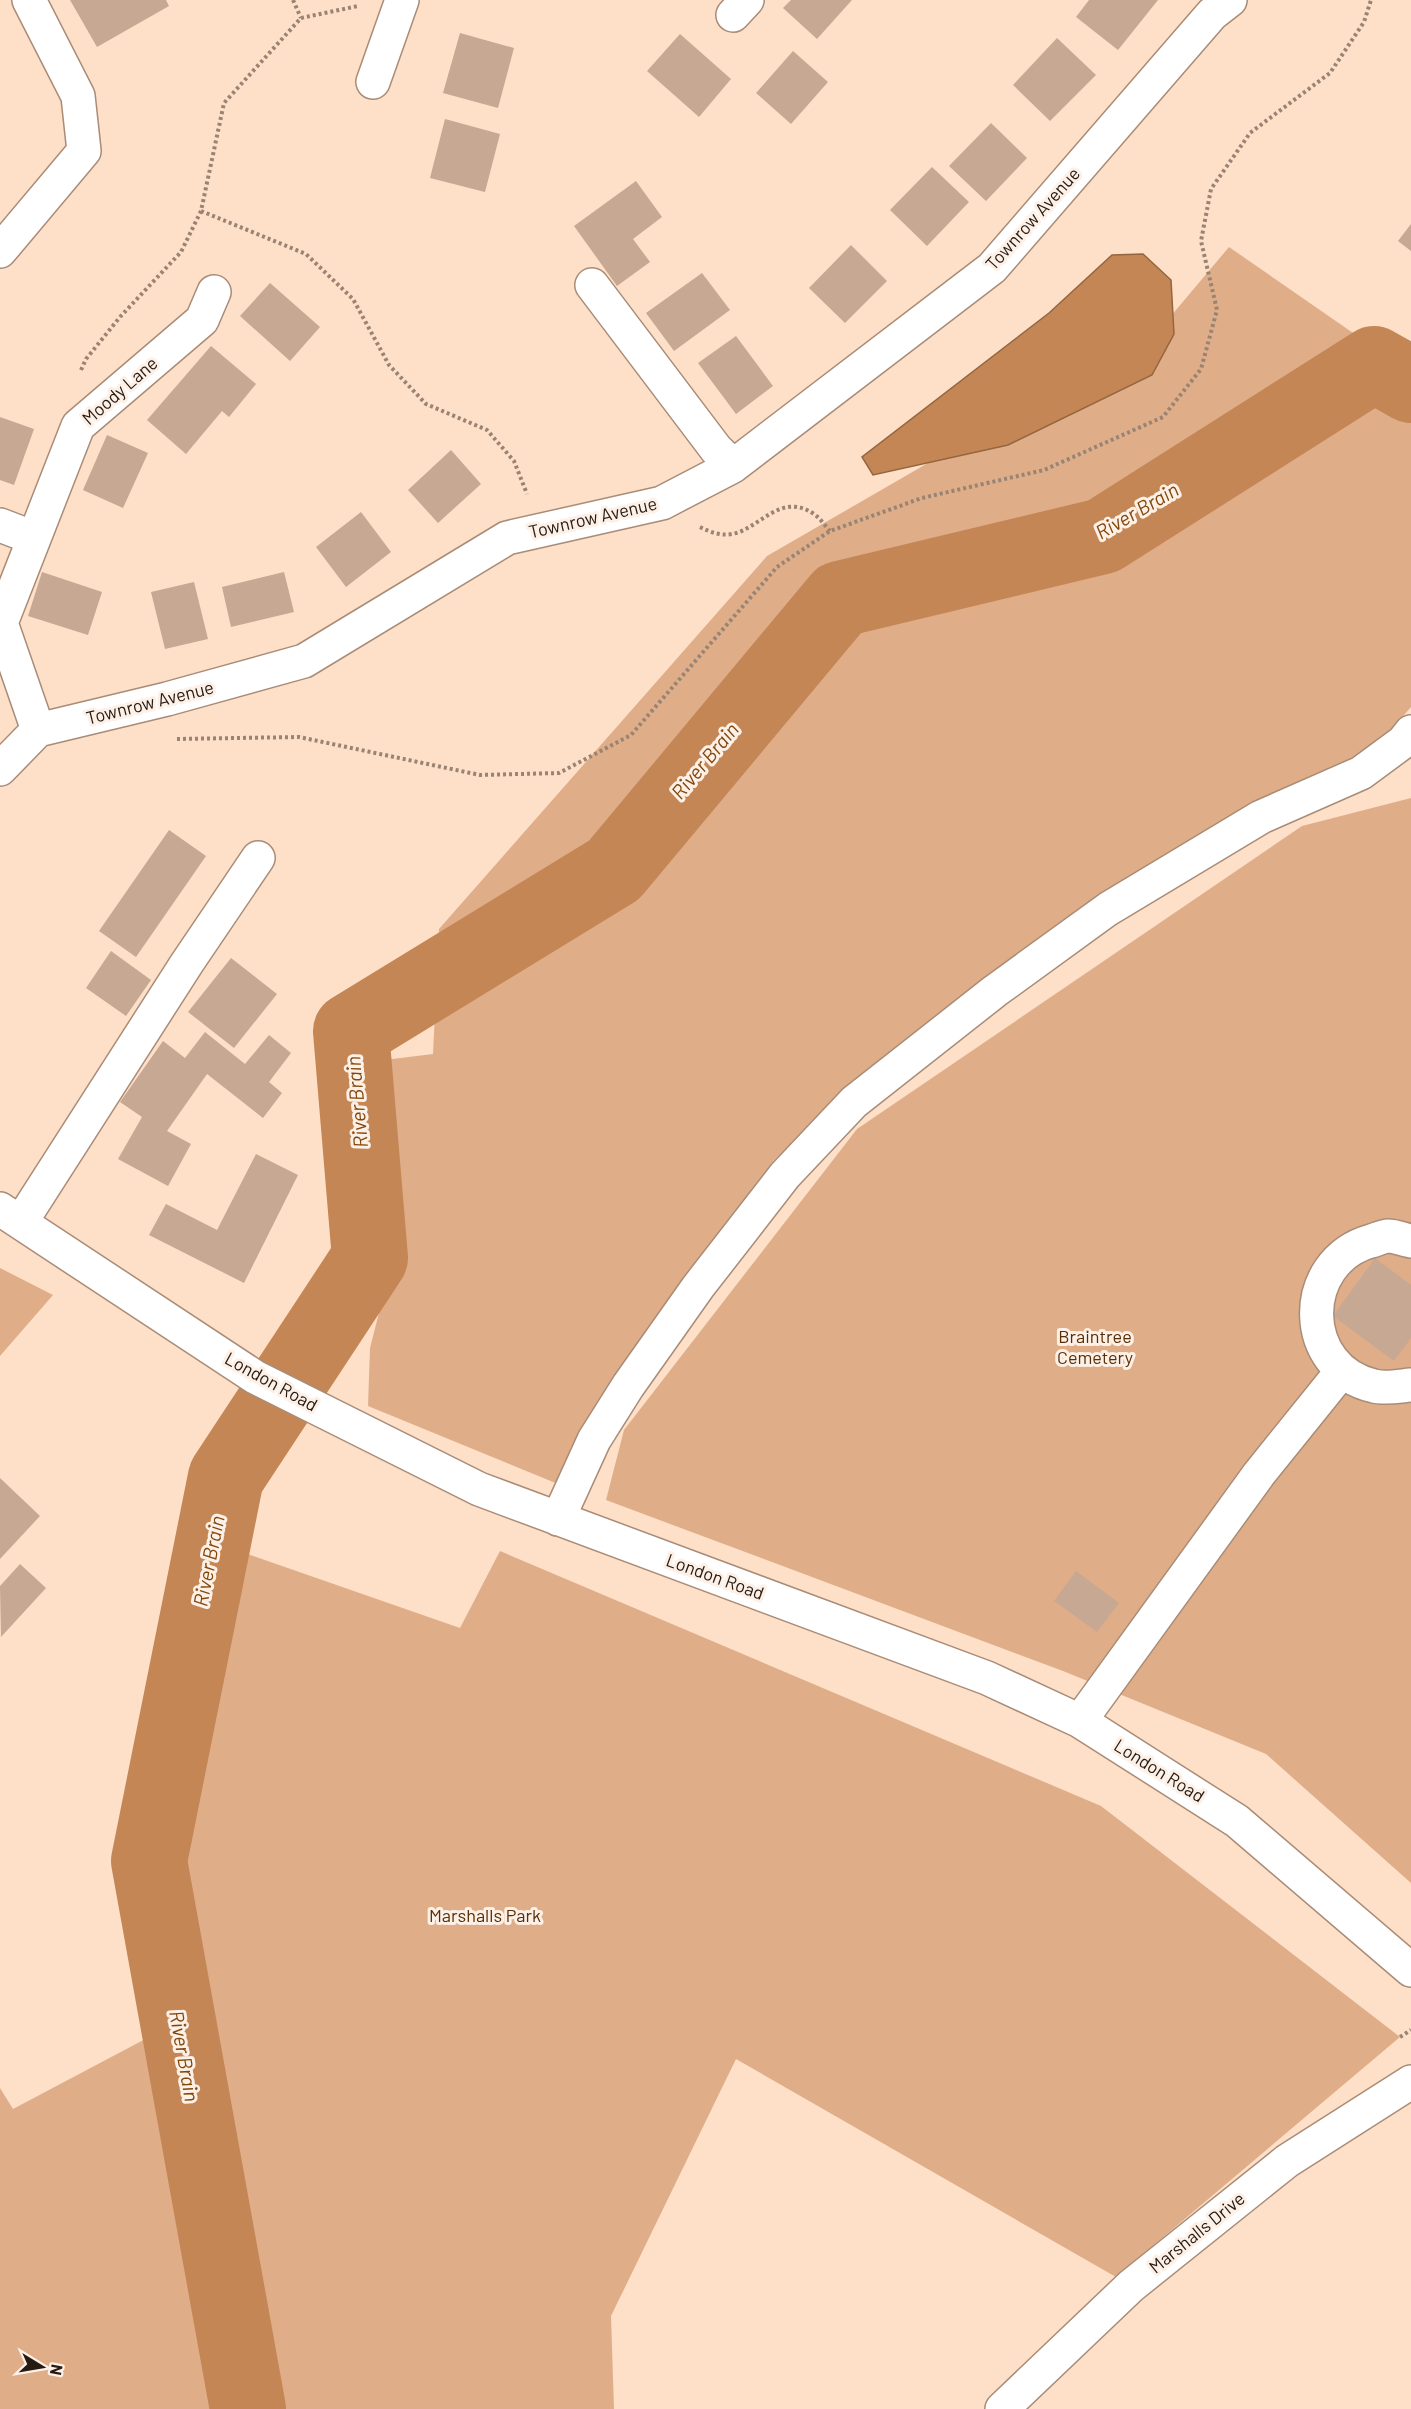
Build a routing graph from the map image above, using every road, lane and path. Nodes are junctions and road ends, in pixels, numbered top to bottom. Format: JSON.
{"nodes":[{"id":1,"x":29,"y":0,"type":"edge"},
{"id":2,"x":293,"y":0,"type":"edge"},
{"id":3,"x":402,"y":0,"type":"edge"},
{"id":4,"x":1230,"y":0,"type":"edge"},
{"id":5,"x":1371,"y":0,"type":"edge"},
{"id":6,"x":365,"y":4,"type":"dead end"},
{"id":7,"x":301,"y":18,"type":"junction"},
{"id":8,"x":373,"y":82,"type":"dead end"},
{"id":9,"x":201,"y":211,"type":"junction"},
{"id":10,"x":0,"y":251,"type":"edge"},
{"id":11,"x":592,"y":285,"type":"dead end"},
{"id":12,"x":214,"y":292,"type":"dead end"},
{"id":13,"x":76,"y":380,"type":"dead end"},
{"id":14,"x":733,"y":466,"type":"junction"},
{"id":15,"x":670,"y":498,"type":"junction"},
{"id":16,"x":531,"y":504,"type":"dead end"},
{"id":17,"x":0,"y":525,"type":"edge"},
{"id":18,"x":830,"y":531,"type":"junction"},
{"id":19,"x":34,"y":538,"type":"junction"},
{"id":20,"x":38,"y":730,"type":"junction"},
{"id":21,"x":1411,"y":732,"type":"edge"},
{"id":22,"x":174,"y":739,"type":"dead end"},
{"id":23,"x":0,"y":769,"type":"edge"},
{"id":24,"x":258,"y":858,"type":"dead end"},
{"id":25,"x":10,"y":1216,"type":"edge"},
{"id":26,"x":1411,"y":1241,"type":"edge"},
{"id":27,"x":1342,"y":1371,"type":"junction"},
{"id":28,"x":1411,"y":1385,"type":"edge"},
{"id":29,"x":558,"y":1519,"type":"junction"},
{"id":30,"x":1080,"y":1721,"type":"junction"},
{"id":31,"x":1411,"y":1970,"type":"edge"},
{"id":32,"x":1411,"y":2030,"type":"edge"},
{"id":33,"x":1400,"y":2037,"type":"dead end"},
{"id":34,"x":1411,"y":2082,"type":"edge"},
{"id":35,"x":1002,"y":2409,"type":"edge"}],
"edges":[{"from":1,"to":10,"type":"street"},
{"from":2,"to":7,"type":"path"},
{"from":3,"to":8,"type":"street"},
{"from":4,"to":14,"type":"street","name":"Townrow Avenue"},
{"from":5,"to":18,"type":"path"},
{"from":6,"to":7,"type":"path"},
{"from":7,"to":9,"type":"path"},
{"from":9,"to":13,"type":"path"},
{"from":9,"to":16,"type":"path"},
{"from":11,"to":14,"type":"street"},
{"from":12,"to":19,"type":"street","name":"Moody Lane"},
{"from":14,"to":15,"type":"street","name":"Townrow Avenue"},
{"from":15,"to":18,"type":"path"},
{"from":15,"to":20,"type":"street","name":"Townrow Avenue"},
{"from":17,"to":19,"type":"street"},
{"from":18,"to":22,"type":"path"},
{"from":19,"to":20,"type":"street","name":"Moody Lane"},
{"from":20,"to":23,"type":"street"},
{"from":21,"to":29,"type":"street"},
{"from":24,"to":25,"type":"street"},
{"from":25,"to":29,"type":"street","name":"London Road"},
{"from":26,"to":27,"type":"street"},
{"from":27,"to":28,"type":"street"},
{"from":27,"to":30,"type":"street"},
{"from":29,"to":30,"type":"street","name":"London Road"},
{"from":30,"to":31,"type":"street","name":"London Road"},
{"from":32,"to":33,"type":"path"},
{"from":34,"to":35,"type":"street","name":"Marshalls Drive"}]}
